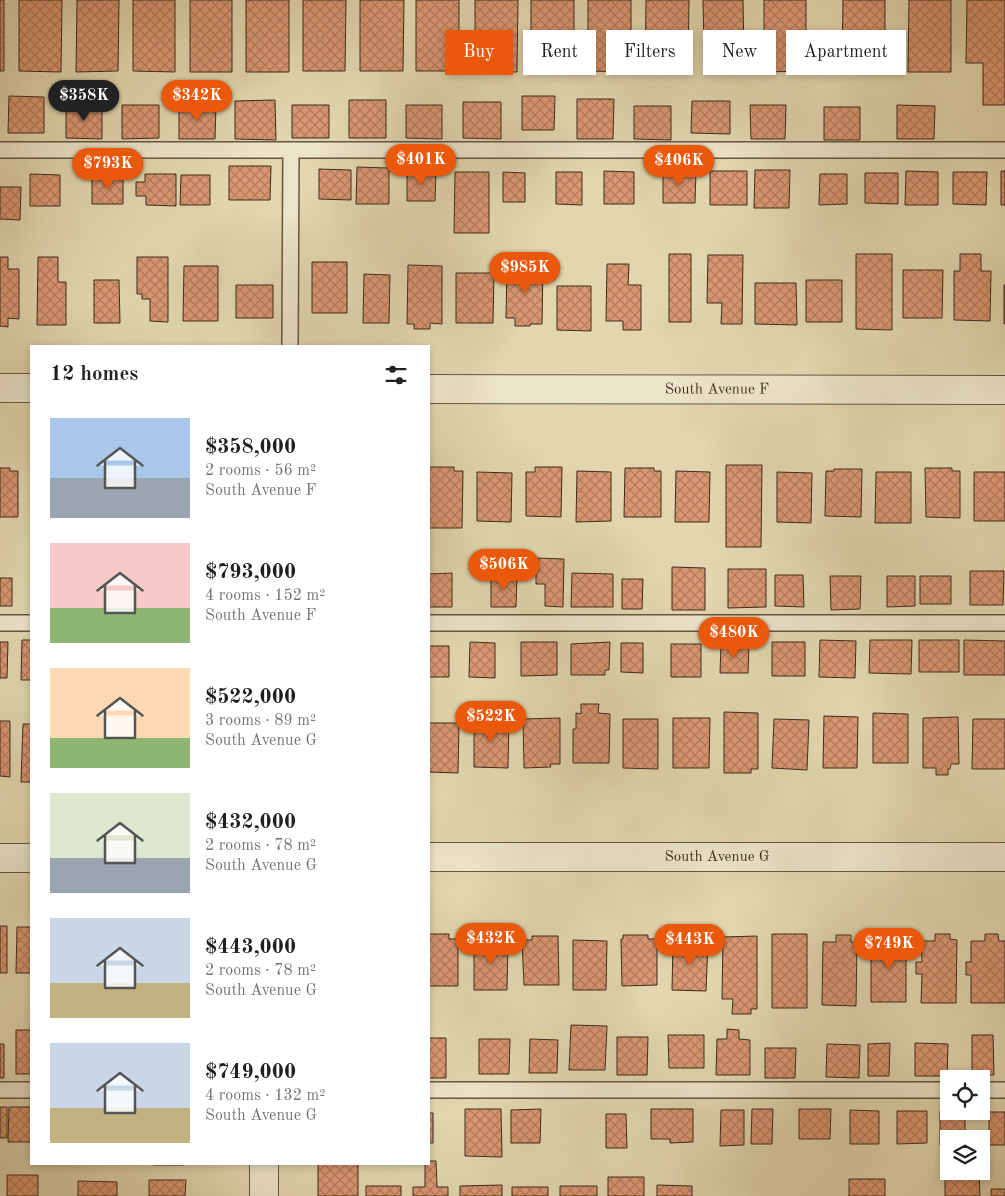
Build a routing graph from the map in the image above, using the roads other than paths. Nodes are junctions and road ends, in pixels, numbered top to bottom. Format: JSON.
{"nodes":[{"id":1,"x":0,"y":150,"type":"edge"},
{"id":2,"x":291,"y":150,"type":"junction"},
{"id":3,"x":1005,"y":150,"type":"edge"},
{"id":4,"x":290,"y":345,"type":"edge"},
{"id":5,"x":0,"y":388,"type":"edge"},
{"id":6,"x":30,"y":388,"type":"edge"},
{"id":7,"x":430,"y":389,"type":"edge"},
{"id":8,"x":1005,"y":390,"type":"edge"},
{"id":9,"x":30,"y":623,"type":"edge"},
{"id":10,"x":430,"y":623,"type":"edge"},
{"id":11,"x":1005,"y":623,"type":"edge"},
{"id":12,"x":0,"y":624,"type":"edge"},
{"id":13,"x":430,"y":857,"type":"edge"},
{"id":14,"x":1005,"y":857,"type":"edge"},
{"id":15,"x":0,"y":858,"type":"edge"},
{"id":16,"x":30,"y":858,"type":"edge"},
{"id":17,"x":0,"y":1090,"type":"edge"},
{"id":18,"x":30,"y":1090,"type":"edge"},
{"id":19,"x":430,"y":1090,"type":"edge"},
{"id":20,"x":940,"y":1090,"type":"edge"},
{"id":21,"x":990,"y":1090,"type":"edge"},
{"id":22,"x":1005,"y":1090,"type":"edge"},
{"id":23,"x":264,"y":1165,"type":"edge"},
{"id":24,"x":264,"y":1196,"type":"edge"}],
"edges":[{"from":1,"to":2,"type":"lane"},
{"from":2,"to":3,"type":"lane"},
{"from":2,"to":4,"type":"lane"},
{"from":5,"to":6,"type":"street"},
{"from":7,"to":8,"type":"street","name":"South Avenue F"},
{"from":9,"to":12,"type":"lane"},
{"from":10,"to":11,"type":"lane"},
{"from":13,"to":14,"type":"street","name":"South Avenue G"},
{"from":15,"to":16,"type":"street"},
{"from":17,"to":18,"type":"lane"},
{"from":19,"to":20,"type":"lane"},
{"from":21,"to":22,"type":"lane"},
{"from":23,"to":24,"type":"street"}]}
